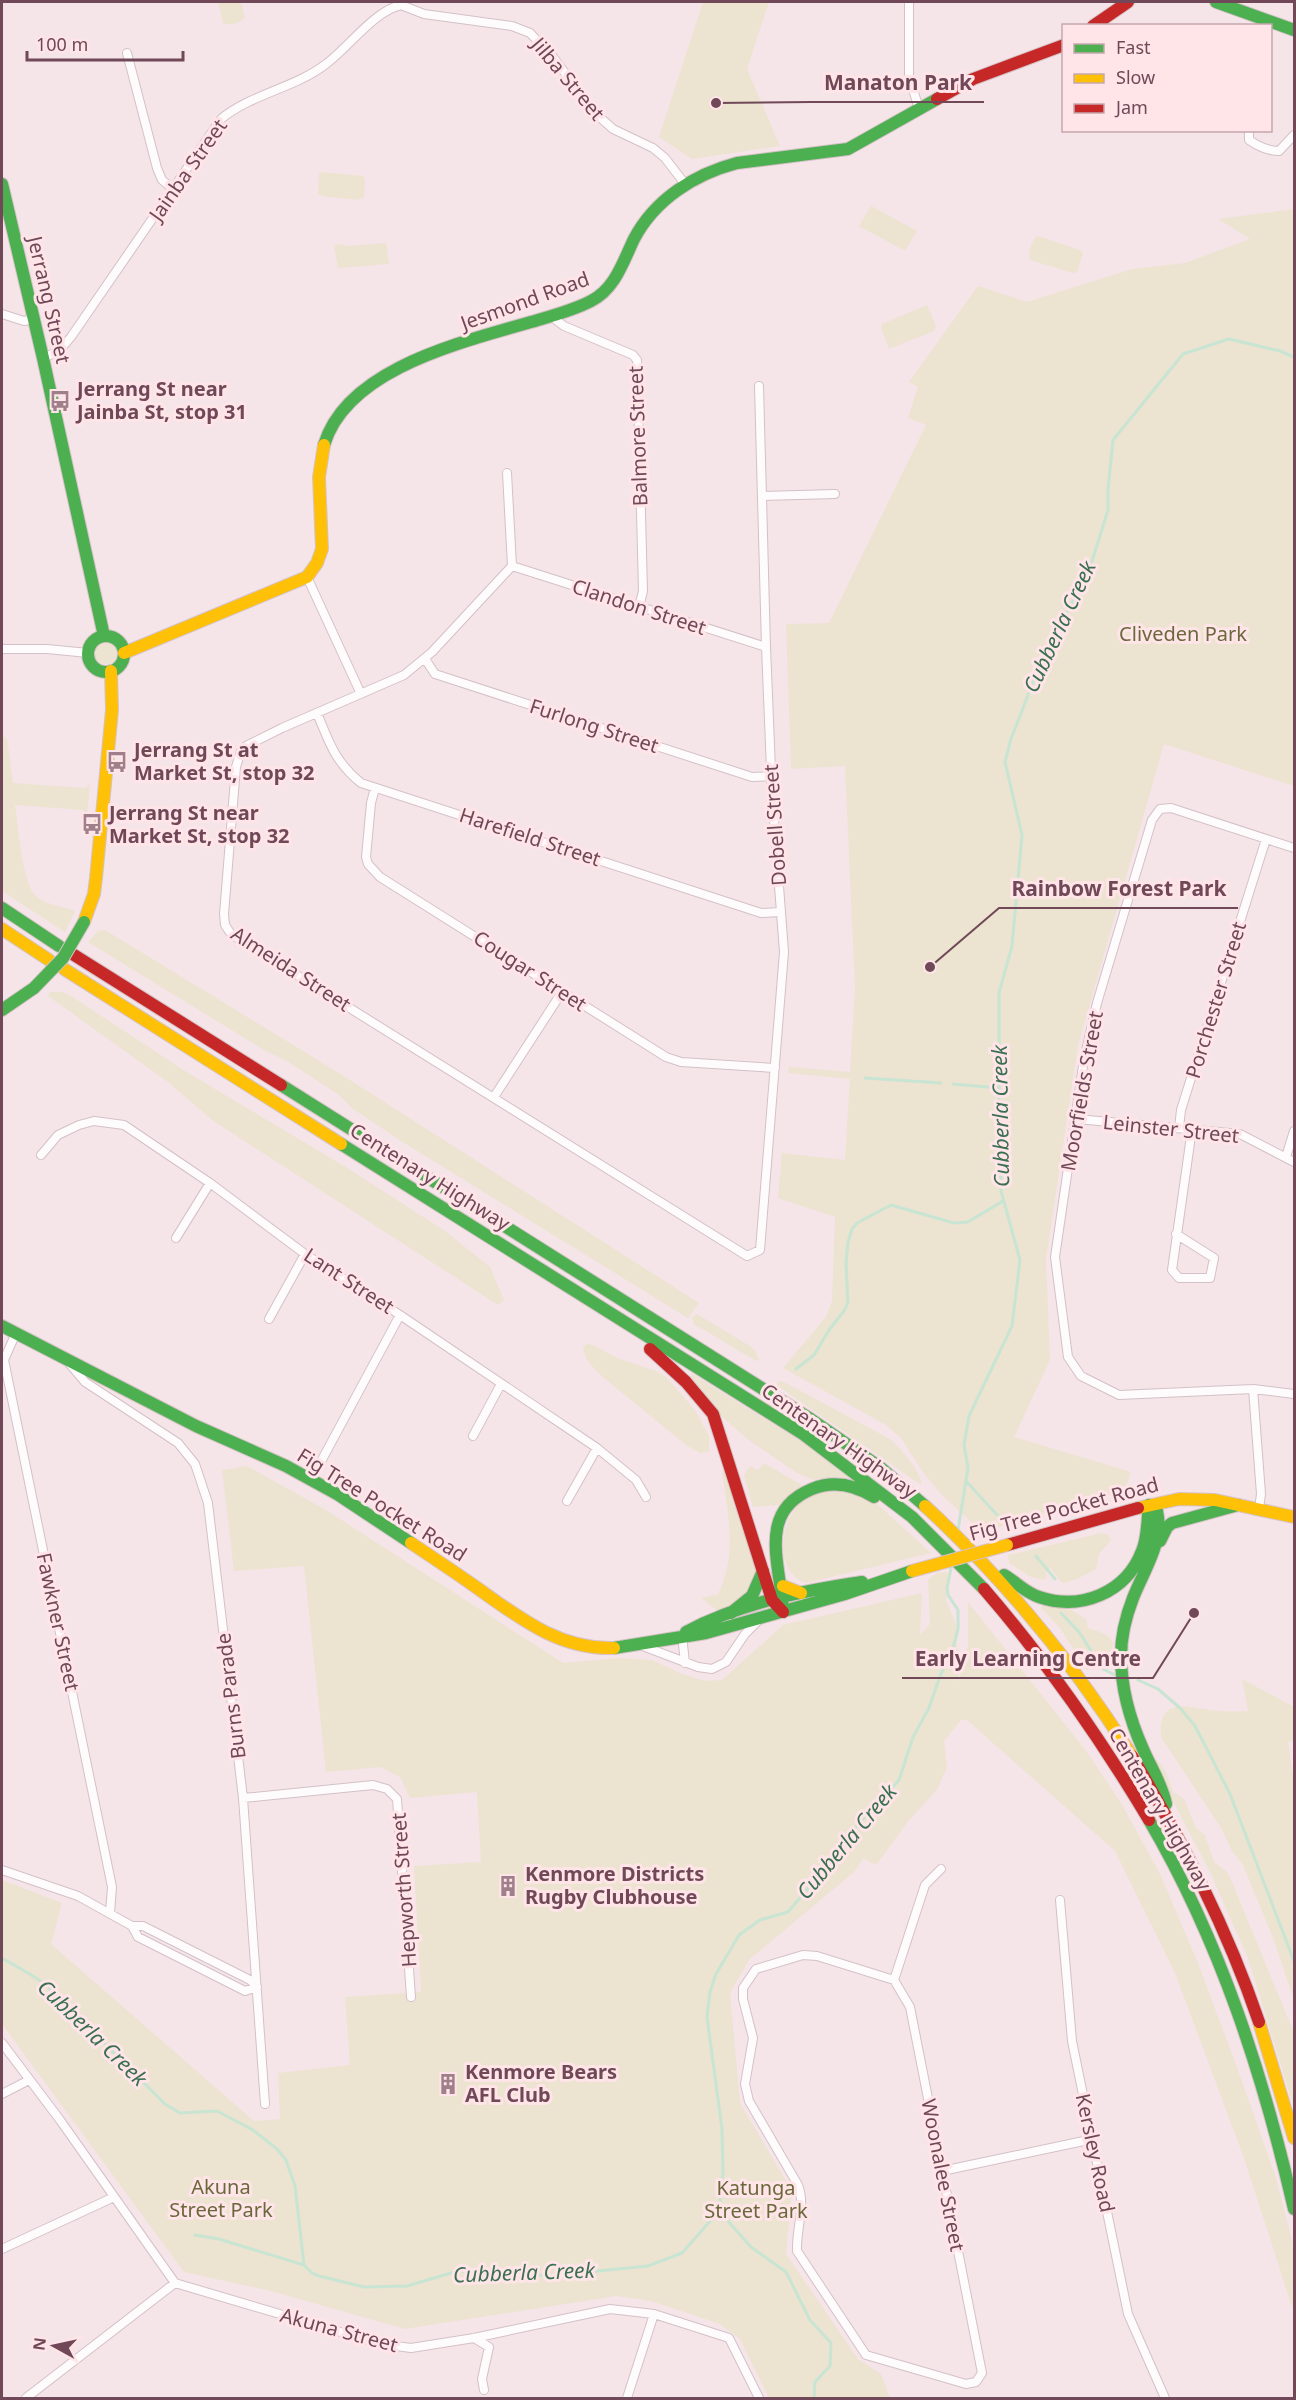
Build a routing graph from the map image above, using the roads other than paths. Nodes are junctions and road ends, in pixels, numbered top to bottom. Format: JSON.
{"nodes":[{"id":1,"x":909,"y":2,"type":"edge"},
{"id":2,"x":1128,"y":2,"type":"edge"},
{"id":3,"x":1216,"y":2,"type":"edge"},
{"id":4,"x":401,"y":3,"type":"edge"},
{"id":5,"x":1096,"y":24,"type":"edge"},
{"id":6,"x":1294,"y":30,"type":"edge"},
{"id":7,"x":1062,"y":46,"type":"edge"},
{"id":8,"x":127,"y":53,"type":"dead end"},
{"id":9,"x":919,"y":109,"type":"junction"},
{"id":10,"x":1249,"y":132,"type":"edge"},
{"id":11,"x":1294,"y":135,"type":"edge"},
{"id":12,"x":2,"y":184,"type":"edge"},
{"id":13,"x":686,"y":184,"type":"junction"},
{"id":14,"x":173,"y":189,"type":"junction"},
{"id":15,"x":2,"y":314,"type":"edge"},
{"id":16,"x":553,"y":315,"type":"junction"},
{"id":17,"x":34,"y":319,"type":"junction"},
{"id":18,"x":43,"y":358,"type":"junction"},
{"id":19,"x":759,"y":386,"type":"dead end"},
{"id":20,"x":507,"y":473,"type":"dead end"},
{"id":21,"x":835,"y":494,"type":"dead end"},
{"id":22,"x":762,"y":495,"type":"junction"},
{"id":23,"x":512,"y":566,"type":"junction"},
{"id":24,"x":308,"y":577,"type":"junction"},
{"id":25,"x":639,"y":607,"type":"junction"},
{"id":26,"x":104,"y":636,"type":"junction"},
{"id":27,"x":766,"y":647,"type":"junction"},
{"id":28,"x":2,"y":649,"type":"edge"},
{"id":29,"x":88,"y":653,"type":"junction"},
{"id":30,"x":124,"y":653,"type":"junction"},
{"id":31,"x":425,"y":659,"type":"junction"},
{"id":32,"x":111,"y":671,"type":"junction"},
{"id":33,"x":361,"y":694,"type":"junction"},
{"id":34,"x":316,"y":713,"type":"junction"},
{"id":35,"x":772,"y":777,"type":"junction"},
{"id":36,"x":375,"y":788,"type":"junction"},
{"id":37,"x":1266,"y":839,"type":"junction"},
{"id":38,"x":1294,"y":848,"type":"edge"},
{"id":39,"x":2,"y":908,"type":"edge"},
{"id":40,"x":780,"y":912,"type":"junction"},
{"id":41,"x":2,"y":929,"type":"edge"},
{"id":42,"x":59,"y":946,"type":"dead end"},
{"id":43,"x":74,"y":955,"type":"dead end"},
{"id":44,"x":49,"y":960,"type":"dead end"},
{"id":45,"x":64,"y":969,"type":"dead end"},
{"id":46,"x":562,"y":992,"type":"junction"},
{"id":47,"x":2,"y":1010,"type":"edge"},
{"id":48,"x":775,"y":1068,"type":"junction"},
{"id":49,"x":494,"y":1097,"type":"junction"},
{"id":50,"x":1077,"y":1119,"type":"junction"},
{"id":51,"x":1179,"y":1128,"type":"junction"},
{"id":52,"x":1192,"y":1129,"type":"junction"},
{"id":53,"x":1294,"y":1131,"type":"edge"},
{"id":54,"x":41,"y":1155,"type":"dead end"},
{"id":55,"x":1286,"y":1157,"type":"junction"},
{"id":56,"x":1294,"y":1162,"type":"edge"},
{"id":57,"x":210,"y":1183,"type":"junction"},
{"id":58,"x":1176,"y":1234,"type":"junction"},
{"id":59,"x":176,"y":1238,"type":"dead end"},
{"id":60,"x":305,"y":1254,"type":"junction"},
{"id":61,"x":747,"y":1256,"type":"joint"},
{"id":62,"x":577,"y":1292,"type":"junction"},
{"id":63,"x":400,"y":1315,"type":"junction"},
{"id":64,"x":269,"y":1319,"type":"dead end"},
{"id":65,"x":2,"y":1326,"type":"edge"},
{"id":66,"x":16,"y":1333,"type":"junction"},
{"id":67,"x":62,"y":1355,"type":"junction"},
{"id":68,"x":501,"y":1384,"type":"junction"},
{"id":69,"x":1252,"y":1389,"type":"junction"},
{"id":70,"x":1294,"y":1394,"type":"edge"},
{"id":71,"x":473,"y":1436,"type":"dead end"},
{"id":72,"x":597,"y":1448,"type":"junction"},
{"id":73,"x":311,"y":1480,"type":"junction"},
{"id":74,"x":646,"y":1497,"type":"dead end"},
{"id":75,"x":889,"y":1497,"type":"junction"},
{"id":76,"x":567,"y":1501,"type":"dead end"},
{"id":77,"x":1149,"y":1505,"type":"junction"},
{"id":78,"x":1238,"y":1505,"type":"junction"},
{"id":79,"x":1258,"y":1509,"type":"junction"},
{"id":80,"x":1294,"y":1517,"type":"edge"},
{"id":81,"x":1151,"y":1557,"type":"junction"},
{"id":82,"x":990,"y":1569,"type":"junction"},
{"id":83,"x":763,"y":1571,"type":"junction"},
{"id":84,"x":881,"y":1580,"type":"junction"},
{"id":85,"x":780,"y":1594,"type":"junction"},
{"id":86,"x":783,"y":1612,"type":"junction"},
{"id":87,"x":731,"y":1613,"type":"junction"},
{"id":88,"x":761,"y":1617,"type":"junction"},
{"id":89,"x":682,"y":1635,"type":"junction"},
{"id":90,"x":637,"y":1644,"type":"junction"},
{"id":91,"x":685,"y":1662,"type":"junction"},
{"id":92,"x":243,"y":1798,"type":"junction"},
{"id":93,"x":1168,"y":1818,"type":"junction"},
{"id":94,"x":941,"y":1869,"type":"dead end"},
{"id":95,"x":2,"y":1870,"type":"edge"},
{"id":96,"x":1059,"y":1900,"type":"dead end"},
{"id":97,"x":110,"y":1913,"type":"junction"},
{"id":98,"x":894,"y":1980,"type":"junction"},
{"id":99,"x":257,"y":1987,"type":"junction"},
{"id":100,"x":411,"y":1997,"type":"dead end"},
{"id":101,"x":2,"y":2043,"type":"edge"},
{"id":102,"x":29,"y":2080,"type":"junction"},
{"id":103,"x":2,"y":2094,"type":"edge"},
{"id":104,"x":265,"y":2104,"type":"dead end"},
{"id":105,"x":1294,"y":2138,"type":"edge"},
{"id":106,"x":1093,"y":2139,"type":"junction"},
{"id":107,"x":942,"y":2171,"type":"junction"},
{"id":108,"x":114,"y":2197,"type":"junction"},
{"id":109,"x":1294,"y":2210,"type":"edge"},
{"id":110,"x":2,"y":2249,"type":"edge"},
{"id":111,"x":175,"y":2283,"type":"junction"},
{"id":112,"x":654,"y":2314,"type":"junction"},
{"id":113,"x":474,"y":2338,"type":"junction"},
{"id":114,"x":484,"y":2390,"type":"dead end"},
{"id":115,"x":26,"y":2398,"type":"edge"},
{"id":116,"x":627,"y":2398,"type":"edge"},
{"id":117,"x":759,"y":2398,"type":"edge"},
{"id":118,"x":1166,"y":2398,"type":"edge"}],
"edges":[{"from":1,"to":9,"type":"street"},
{"from":2,"to":5,"type":"main road"},
{"from":3,"to":6,"type":"main road"},
{"from":4,"to":13,"type":"street","name":"Jilba Street"},
{"from":4,"to":14,"type":"street","name":"Jainba Street"},
{"from":7,"to":9,"type":"main road","name":"Jesmond Road"},
{"from":8,"to":14,"type":"street"},
{"from":9,"to":13,"type":"main road","name":"Jesmond Road"},
{"from":10,"to":11,"type":"street"},
{"from":12,"to":17,"type":"main road","name":"Jerrang Street"},
{"from":13,"to":16,"type":"main road","name":"Jesmond Road"},
{"from":14,"to":18,"type":"street","name":"Jainba Street"},
{"from":15,"to":17,"type":"street"},
{"from":16,"to":24,"type":"main road","name":"Jesmond Road"},
{"from":16,"to":25,"type":"street","name":"Balmore Street"},
{"from":17,"to":18,"type":"main road","name":"Jerrang Street"},
{"from":18,"to":26,"type":"main road","name":"Jerrang Street"},
{"from":19,"to":22,"type":"street","name":"Dobell Street"},
{"from":20,"to":23,"type":"street"},
{"from":21,"to":22,"type":"street"},
{"from":22,"to":27,"type":"street","name":"Dobell Street"},
{"from":23,"to":25,"type":"street","name":"Clandon Street"},
{"from":23,"to":31,"type":"street","name":"Almeida Street"},
{"from":24,"to":30,"type":"main road"},
{"from":24,"to":33,"type":"street"},
{"from":25,"to":27,"type":"street","name":"Clandon Street"},
{"from":26,"to":29,"type":"main road"},
{"from":26,"to":30,"type":"main road"},
{"from":27,"to":35,"type":"street","name":"Dobell Street"},
{"from":28,"to":29,"type":"street"},
{"from":29,"to":32,"type":"main road"},
{"from":30,"to":32,"type":"main road"},
{"from":31,"to":33,"type":"street","name":"Almeida Street"},
{"from":31,"to":35,"type":"street","name":"Furlong Street"},
{"from":32,"to":47,"type":"main road","bridge":true},
{"from":33,"to":34,"type":"street","name":"Almeida Street"},
{"from":34,"to":36,"type":"street","name":"Harefield Street"},
{"from":34,"to":49,"type":"street","name":"Almeida Street"},
{"from":35,"to":40,"type":"street","name":"Dobell Street"},
{"from":36,"to":40,"type":"street","name":"Harefield Street"},
{"from":36,"to":46,"type":"street","name":"Cougar Street"},
{"from":37,"to":38,"type":"street"},
{"from":37,"to":50,"type":"street","name":"Moorfields Street"},
{"from":37,"to":51,"type":"street","name":"Porchester Street"},
{"from":39,"to":42,"type":"main road"},
{"from":40,"to":48,"type":"street","name":"Dobell Street"},
{"from":41,"to":44,"type":"main road"},
{"from":43,"to":82,"type":"main road","name":"Centenary Highway"},
{"from":45,"to":62,"type":"main road","name":"Centenary Highway"},
{"from":46,"to":48,"type":"street","name":"Cougar Street"},
{"from":46,"to":49,"type":"street"},
{"from":48,"to":61,"type":"street","name":"Dobell Street"},
{"from":49,"to":61,"type":"street","name":"Almeida Street"},
{"from":50,"to":51,"type":"street","name":"Leinster Street"},
{"from":50,"to":69,"type":"street","name":"Moorfields Street"},
{"from":51,"to":52,"type":"street","name":"Leinster Street"},
{"from":52,"to":55,"type":"street","name":"Leinster Street"},
{"from":52,"to":58,"type":"street"},
{"from":53,"to":55,"type":"street"},
{"from":54,"to":57,"type":"street","name":"Lant Street"},
{"from":55,"to":56,"type":"street","name":"Leinster Street"},
{"from":57,"to":59,"type":"street"},
{"from":57,"to":60,"type":"street","name":"Lant Street"},
{"from":58,"to":58,"type":"street"},
{"from":60,"to":63,"type":"street","name":"Lant Street"},
{"from":60,"to":64,"type":"street"},
{"from":62,"to":75,"type":"main road","name":"Centenary Highway"},
{"from":62,"to":83,"type":"main road"},
{"from":63,"to":68,"type":"street","name":"Lant Street"},
{"from":63,"to":73,"type":"street"},
{"from":65,"to":66,"type":"main road","name":"Fig Tree Pocket Road"},
{"from":66,"to":67,"type":"main road","name":"Fig Tree Pocket Road"},
{"from":66,"to":97,"type":"street","name":"Fawkner Street"},
{"from":67,"to":73,"type":"main road","name":"Fig Tree Pocket Road"},
{"from":67,"to":92,"type":"street","name":"Burns Parade"},
{"from":68,"to":71,"type":"street"},
{"from":68,"to":72,"type":"street","name":"Lant Street"},
{"from":69,"to":70,"type":"street"},
{"from":69,"to":79,"type":"street"},
{"from":72,"to":74,"type":"street","name":"Lant Street"},
{"from":72,"to":76,"type":"street"},
{"from":73,"to":90,"type":"main road","name":"Fig Tree Pocket Road"},
{"from":75,"to":85,"type":"main road"},
{"from":75,"to":109,"type":"main road","name":"Centenary Highway"},
{"from":77,"to":78,"type":"main road","name":"Fig Tree Pocket Road"},
{"from":77,"to":81,"type":"main road"},
{"from":77,"to":82,"type":"main road"},
{"from":77,"to":84,"type":"main road","name":"Fig Tree Pocket Road","bridge":true},
{"from":78,"to":79,"type":"main road","name":"Fig Tree Pocket Road"},
{"from":78,"to":81,"type":"main road"},
{"from":79,"to":80,"type":"main road","name":"Fig Tree Pocket Road"},
{"from":81,"to":93,"type":"main road"},
{"from":82,"to":93,"type":"main road","name":"Centenary Highway"},
{"from":83,"to":85,"type":"main road"},
{"from":83,"to":87,"type":"main road"},
{"from":84,"to":85,"type":"main road","name":"Fig Tree Pocket Road"},
{"from":84,"to":86,"type":"main road","name":"Fig Tree Pocket Road"},
{"from":85,"to":86,"type":"main road"},
{"from":85,"to":87,"type":"main road","name":"Fig Tree Pocket Road"},
{"from":86,"to":88,"type":"main road","name":"Fig Tree Pocket Road"},
{"from":87,"to":89,"type":"main road","name":"Fig Tree Pocket Road"},
{"from":88,"to":89,"type":"main road","name":"Fig Tree Pocket Road"},
{"from":88,"to":91,"type":"street"},
{"from":89,"to":90,"type":"main road","name":"Fig Tree Pocket Road"},
{"from":89,"to":91,"type":"street"},
{"from":90,"to":91,"type":"street"},
{"from":92,"to":99,"type":"street","name":"Burns Parade"},
{"from":92,"to":100,"type":"street","name":"Hepworth Street"},
{"from":93,"to":105,"type":"main road","name":"Centenary Highway"},
{"from":94,"to":98,"type":"street"},
{"from":95,"to":97,"type":"street"},
{"from":96,"to":106,"type":"street","name":"Kersley Road"},
{"from":97,"to":99,"type":"street"},
{"from":98,"to":107,"type":"street","name":"Woonalee Street"},
{"from":98,"to":107,"type":"street","name":"Woonalee Street"},
{"from":99,"to":104,"type":"street","name":"Burns Parade"},
{"from":101,"to":102,"type":"street"},
{"from":102,"to":103,"type":"street"},
{"from":102,"to":108,"type":"street"},
{"from":106,"to":107,"type":"street"},
{"from":106,"to":118,"type":"street","name":"Kersley Road"},
{"from":108,"to":110,"type":"street"},
{"from":108,"to":111,"type":"street"},
{"from":111,"to":113,"type":"street","name":"Akuna Street"},
{"from":111,"to":115,"type":"street"},
{"from":112,"to":113,"type":"street","name":"Akuna Street"},
{"from":112,"to":116,"type":"street"},
{"from":112,"to":117,"type":"street","name":"Akuna Street"},
{"from":113,"to":114,"type":"street"}]}
